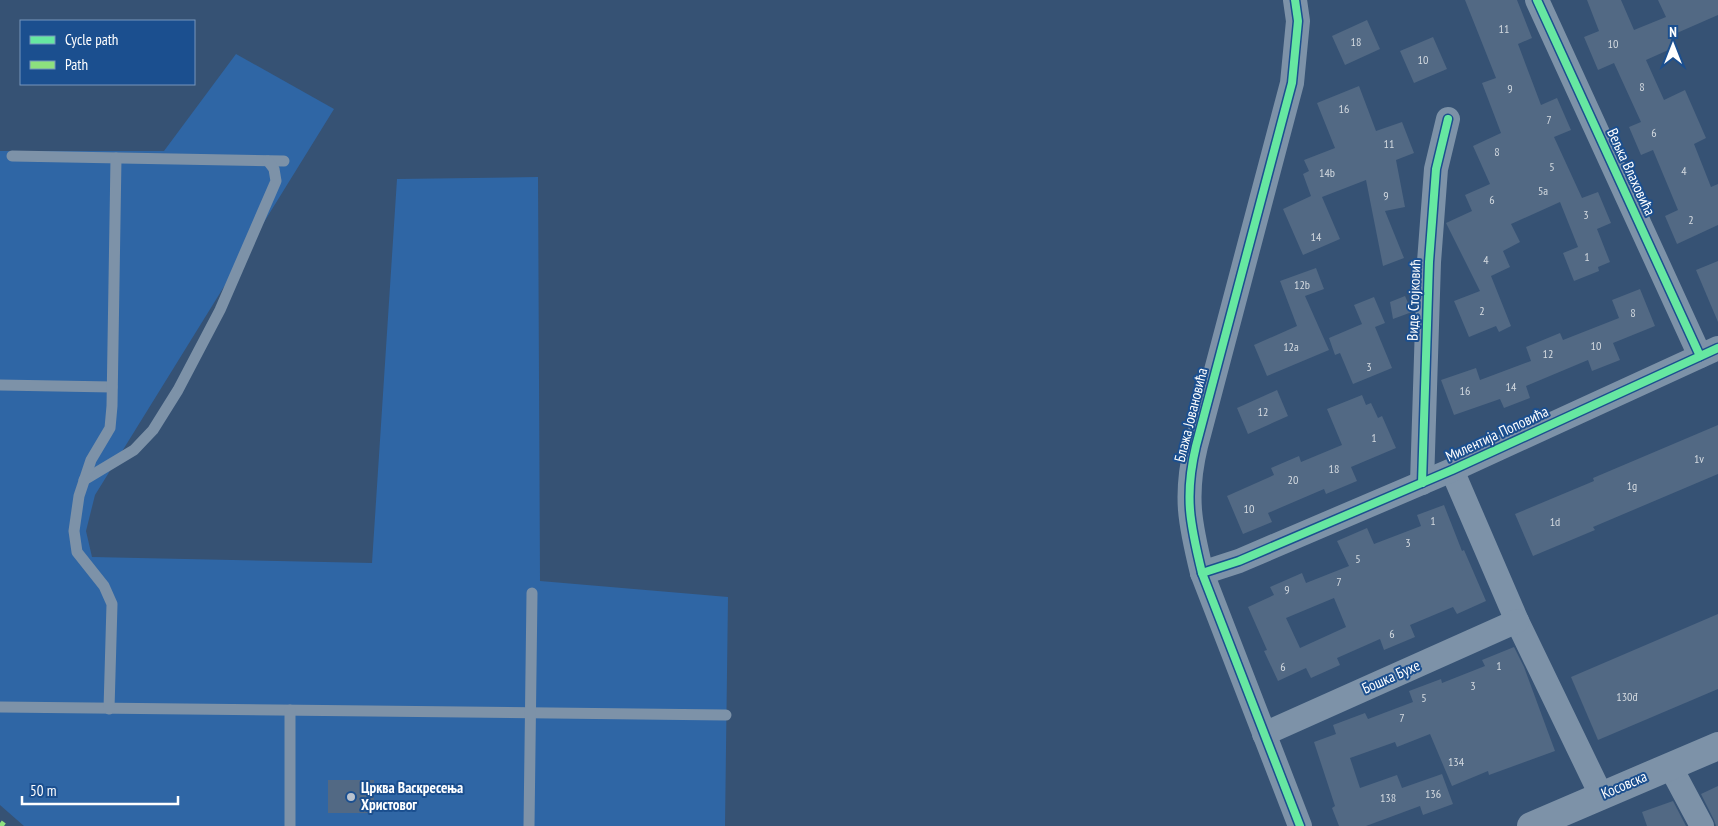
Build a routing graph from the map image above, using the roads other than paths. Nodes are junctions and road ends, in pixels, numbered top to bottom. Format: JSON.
{"nodes":[{"id":1,"x":1295,"y":0,"type":"edge"},
{"id":2,"x":1537,"y":0,"type":"edge"},
{"id":3,"x":1448,"y":119,"type":"dead end"},
{"id":4,"x":12,"y":156,"type":"dead end"},
{"id":5,"x":116,"y":158,"type":"junction"},
{"id":6,"x":268,"y":161,"type":"junction"},
{"id":7,"x":284,"y":161,"type":"dead end"},
{"id":8,"x":1709,"y":352,"type":"edge"},
{"id":9,"x":0,"y":385,"type":"edge"},
{"id":10,"x":112,"y":386,"type":"junction"},
{"id":11,"x":1452,"y":470,"type":"junction"},
{"id":12,"x":84,"y":480,"type":"junction"},
{"id":13,"x":1422,"y":483,"type":"junction"},
{"id":14,"x":1202,"y":572,"type":"junction"},
{"id":15,"x":532,"y":593,"type":"dead end"},
{"id":16,"x":1517,"y":621,"type":"junction"},
{"id":17,"x":0,"y":707,"type":"edge"},
{"id":18,"x":109,"y":709,"type":"junction"},
{"id":19,"x":290,"y":710,"type":"junction"},
{"id":20,"x":532,"y":713,"type":"junction"},
{"id":21,"x":726,"y":715,"type":"dead end"},
{"id":22,"x":1264,"y":734,"type":"junction"},
{"id":23,"x":1718,"y":746,"type":"edge"},
{"id":24,"x":1670,"y":766,"type":"junction"},
{"id":25,"x":1601,"y":795,"type":"junction"},
{"id":26,"x":290,"y":826,"type":"edge"},
{"id":27,"x":529,"y":826,"type":"edge"},
{"id":28,"x":1300,"y":826,"type":"edge"},
{"id":29,"x":1531,"y":826,"type":"edge"},
{"id":30,"x":1702,"y":826,"type":"edge"}],
"edges":[{"from":1,"to":14,"type":"street","name":"Блажа Јовановића"},
{"from":2,"to":8,"type":"street","name":"Вељка Влаховића"},
{"from":3,"to":13,"type":"street","name":"Виде Стојковић"},
{"from":4,"to":5,"type":"lane"},
{"from":5,"to":6,"type":"lane"},
{"from":5,"to":10,"type":"lane"},
{"from":6,"to":7,"type":"lane"},
{"from":6,"to":12,"type":"lane"},
{"from":8,"to":11,"type":"street","name":"Милентија Поповића"},
{"from":9,"to":10,"type":"lane"},
{"from":10,"to":12,"type":"lane"},
{"from":11,"to":13,"type":"street","name":"Милентија Поповића"},
{"from":11,"to":16,"type":"street"},
{"from":12,"to":18,"type":"lane"},
{"from":13,"to":14,"type":"street","name":"Милентија Поповића"},
{"from":14,"to":22,"type":"street","name":"Блажа Јовановића"},
{"from":15,"to":20,"type":"lane"},
{"from":16,"to":22,"type":"street","name":"Бошка Бухе"},
{"from":16,"to":25,"type":"street"},
{"from":17,"to":18,"type":"lane"},
{"from":18,"to":19,"type":"lane"},
{"from":19,"to":20,"type":"lane"},
{"from":19,"to":26,"type":"lane"},
{"from":20,"to":21,"type":"lane"},
{"from":20,"to":27,"type":"lane"},
{"from":22,"to":28,"type":"street","name":"Блажа Јовановића"},
{"from":23,"to":24,"type":"street","name":"Косовска"},
{"from":24,"to":25,"type":"street","name":"Косовска"},
{"from":24,"to":30,"type":"street"},
{"from":25,"to":29,"type":"street","name":"Косовска"}]}
